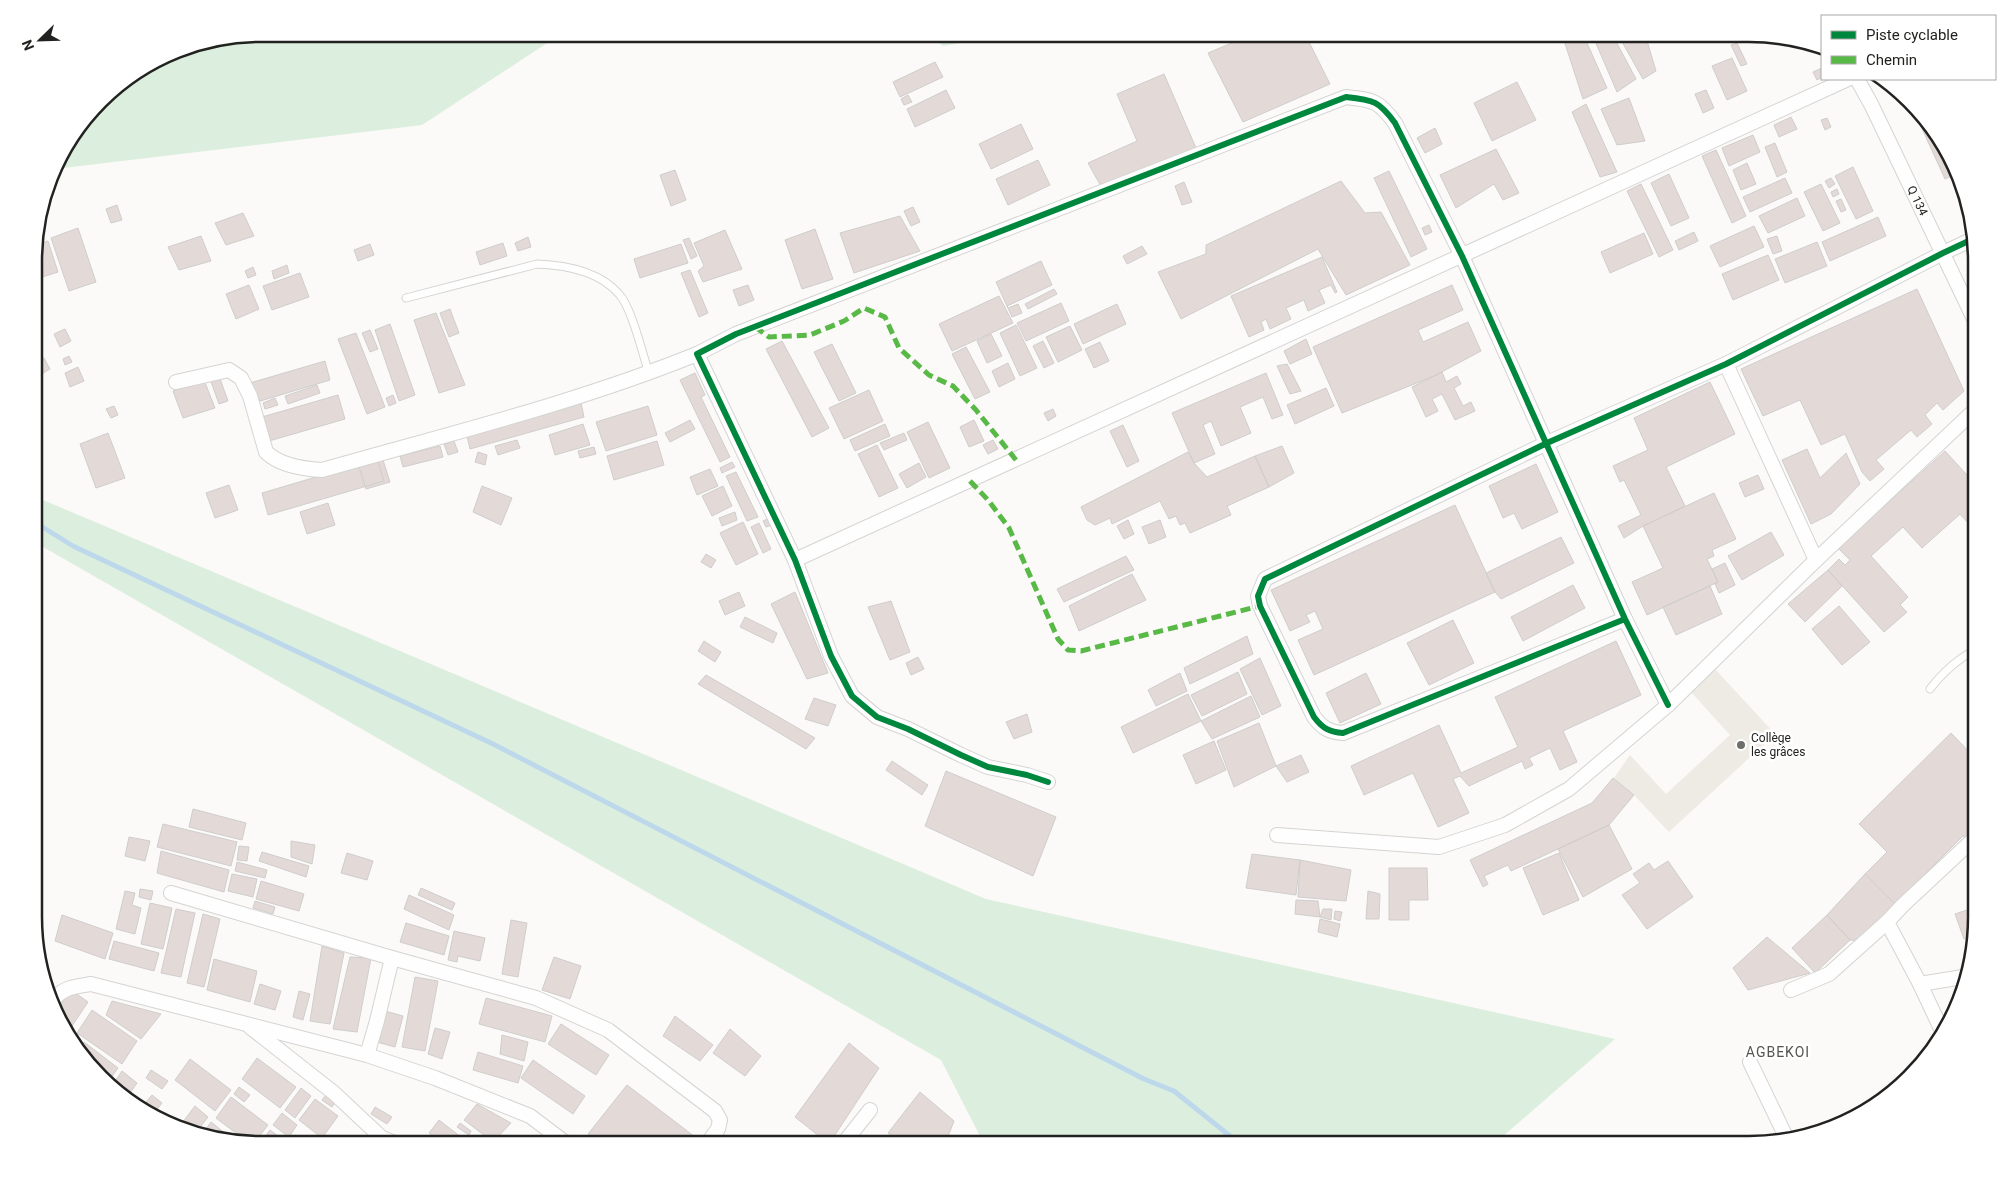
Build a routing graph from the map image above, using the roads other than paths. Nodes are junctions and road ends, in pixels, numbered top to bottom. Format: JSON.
{"nodes":[{"id":1,"x":1846,"y":80,"type":"edge"},
{"id":2,"x":1857,"y":80,"type":"edge"},
{"id":3,"x":1968,"y":241,"type":"edge"},
{"id":4,"x":1943,"y":253,"type":"junction"},
{"id":5,"x":1462,"y":256,"type":"junction"},
{"id":6,"x":406,"y":298,"type":"dead end"},
{"id":7,"x":1969,"y":308,"type":"edge"},
{"id":8,"x":697,"y":354,"type":"junction"},
{"id":9,"x":1726,"y":364,"type":"junction"},
{"id":10,"x":649,"y":373,"type":"junction"},
{"id":11,"x":176,"y":382,"type":"dead end"},
{"id":12,"x":1969,"y":416,"type":"edge"},
{"id":13,"x":1547,"y":443,"type":"junction"},
{"id":14,"x":795,"y":560,"type":"junction"},
{"id":15,"x":1816,"y":560,"type":"junction"},
{"id":16,"x":1625,"y":619,"type":"junction"},
{"id":17,"x":1969,"y":653,"type":"edge"},
{"id":18,"x":1930,"y":689,"type":"dead end"},
{"id":19,"x":1668,"y":705,"type":"junction"},
{"id":20,"x":1048,"y":782,"type":"dead end"},
{"id":21,"x":1276,"y":835,"type":"dead end"},
{"id":22,"x":1969,"y":843,"type":"edge"},
{"id":23,"x":171,"y":893,"type":"dead end"},
{"id":24,"x":1887,"y":922,"type":"junction"},
{"id":25,"x":392,"y":958,"type":"junction"},
{"id":26,"x":1960,"y":978,"type":"edge"},
{"id":27,"x":1920,"y":984,"type":"junction"},
{"id":28,"x":1791,"y":990,"type":"dead end"},
{"id":29,"x":57,"y":996,"type":"edge"},
{"id":30,"x":244,"y":1023,"type":"junction"},
{"id":31,"x":1939,"y":1025,"type":"edge"},
{"id":32,"x":367,"y":1055,"type":"junction"},
{"id":33,"x":1750,"y":1062,"type":"dead end"},
{"id":34,"x":870,"y":1110,"type":"dead end"},
{"id":35,"x":1784,"y":1133,"type":"edge"},
{"id":36,"x":380,"y":1136,"type":"edge"},
{"id":37,"x":556,"y":1136,"type":"edge"},
{"id":38,"x":713,"y":1136,"type":"edge"},
{"id":39,"x":849,"y":1136,"type":"edge"}],
"edges":[{"from":1,"to":5,"type":"street"},
{"from":2,"to":4,"type":"street","name":"Q 134"},
{"from":3,"to":4,"type":"street"},
{"from":4,"to":7,"type":"street","name":"Q 134"},
{"from":4,"to":9,"type":"street"},
{"from":5,"to":8,"type":"street"},
{"from":5,"to":13,"type":"street"},
{"from":5,"to":14,"type":"street"},
{"from":6,"to":10,"type":"lane"},
{"from":8,"to":10,"type":"street"},
{"from":8,"to":14,"type":"street"},
{"from":9,"to":13,"type":"street"},
{"from":9,"to":15,"type":"street"},
{"from":10,"to":11,"type":"street"},
{"from":12,"to":15,"type":"street"},
{"from":13,"to":16,"type":"street"},
{"from":13,"to":16,"type":"street"},
{"from":14,"to":20,"type":"street"},
{"from":15,"to":19,"type":"street"},
{"from":16,"to":19,"type":"street"},
{"from":17,"to":18,"type":"lane"},
{"from":19,"to":21,"type":"street"},
{"from":22,"to":24,"type":"street"},
{"from":23,"to":25,"type":"street"},
{"from":24,"to":27,"type":"street"},
{"from":24,"to":28,"type":"street"},
{"from":25,"to":32,"type":"street"},
{"from":25,"to":38,"type":"street"},
{"from":26,"to":27,"type":"street"},
{"from":27,"to":31,"type":"street"},
{"from":29,"to":30,"type":"street"},
{"from":30,"to":32,"type":"street"},
{"from":30,"to":36,"type":"street"},
{"from":32,"to":37,"type":"street"},
{"from":33,"to":35,"type":"street"},
{"from":34,"to":39,"type":"street"}]}
